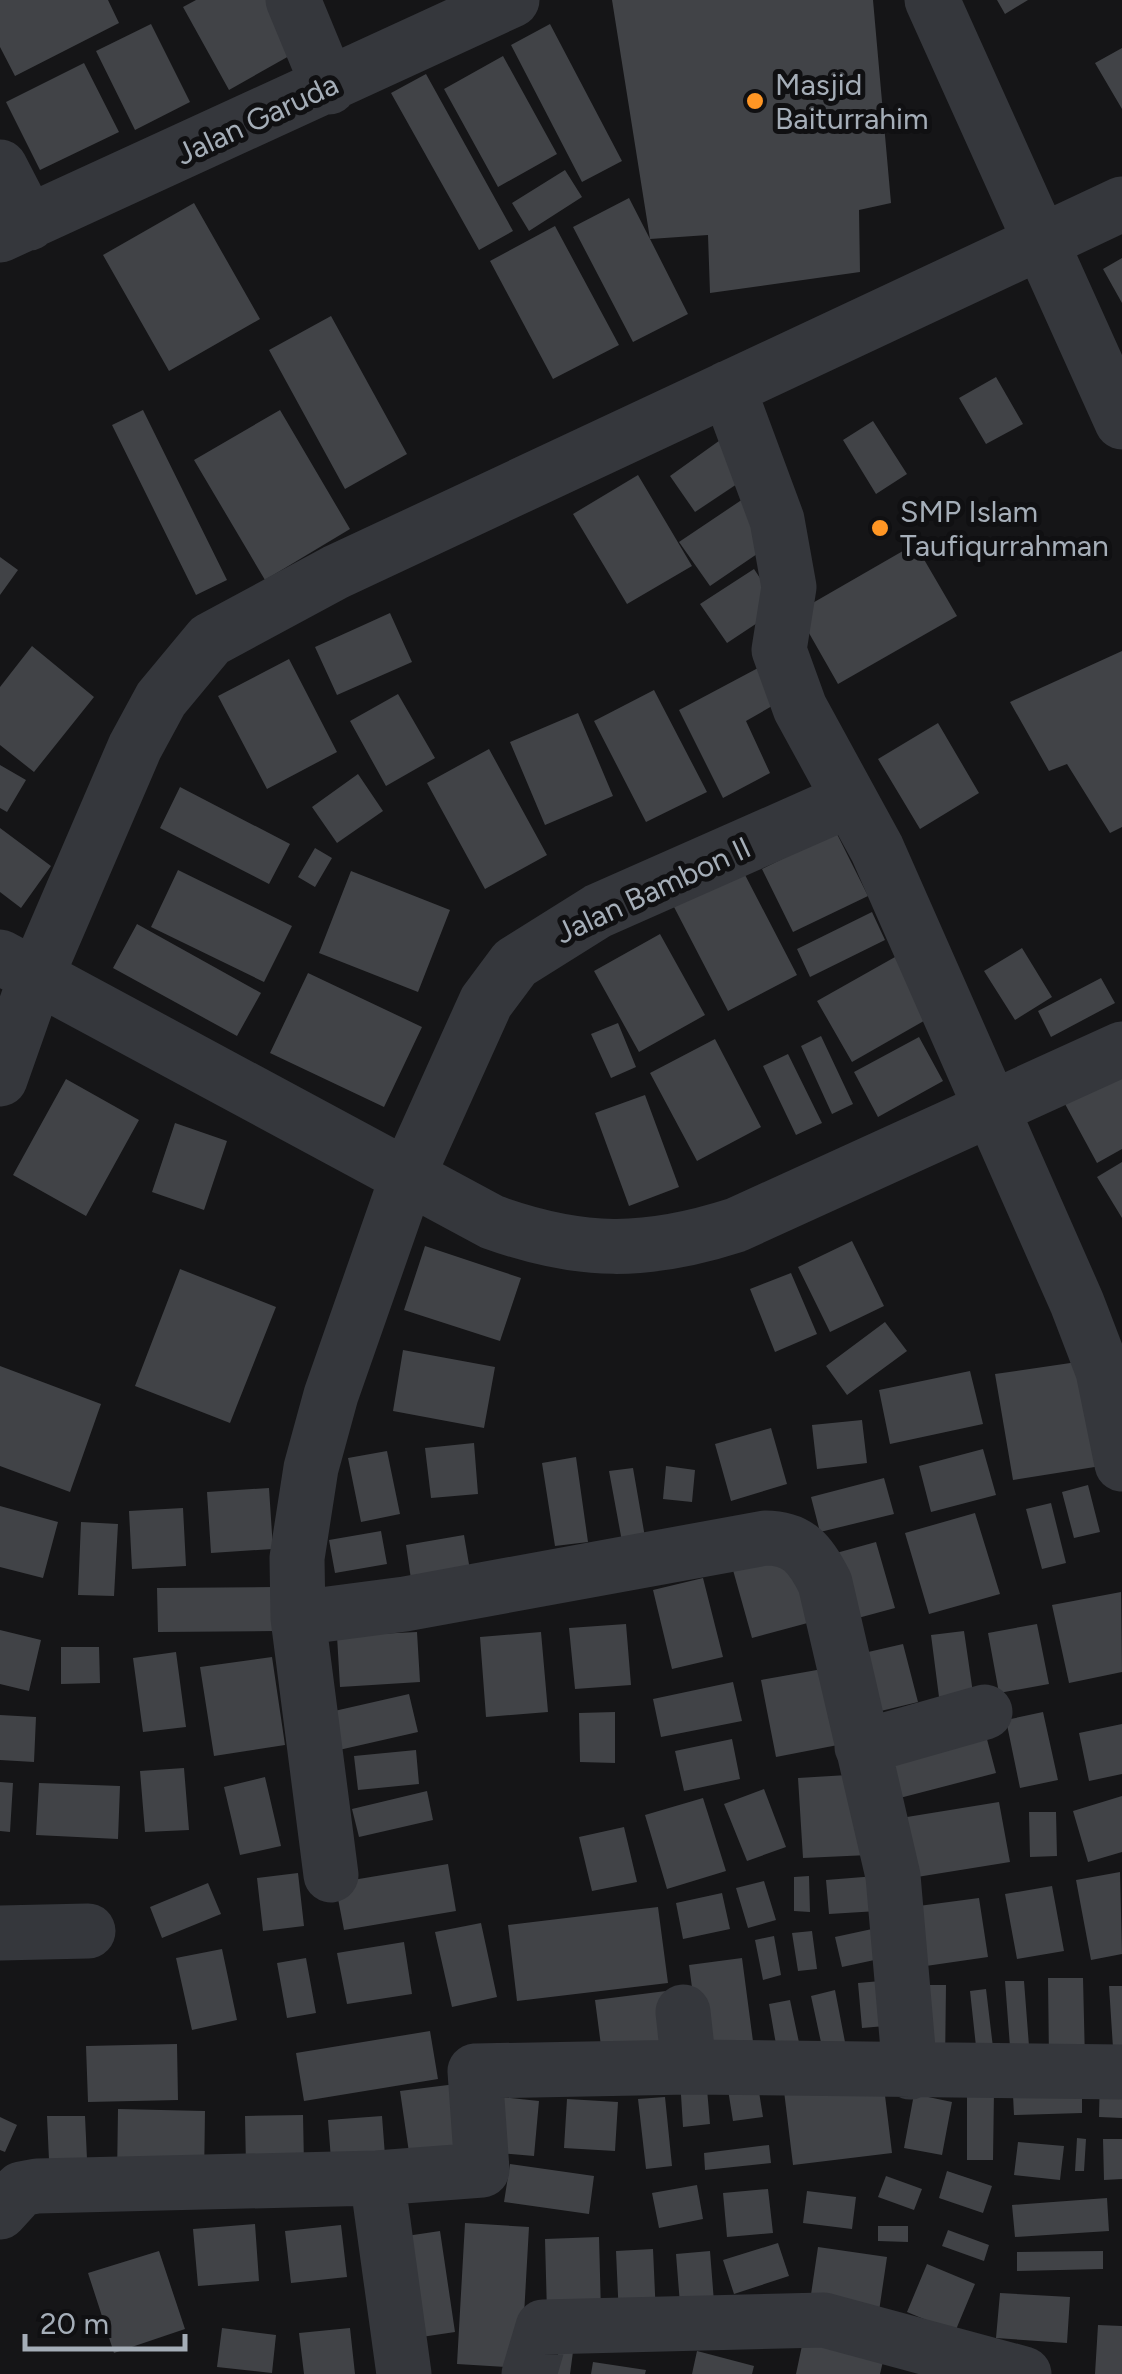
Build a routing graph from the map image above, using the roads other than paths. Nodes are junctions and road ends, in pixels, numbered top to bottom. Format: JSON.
{"nodes":[{"id":1,"x":293,"y":0,"type":"edge"},
{"id":2,"x":512,"y":0,"type":"edge"},
{"id":3,"x":932,"y":0,"type":"edge"},
{"id":4,"x":329,"y":86,"type":"junction"},
{"id":5,"x":0,"y":166,"type":"edge"},
{"id":6,"x":1122,"y":204,"type":"edge"},
{"id":7,"x":14,"y":229,"type":"edge"},
{"id":8,"x":1038,"y":243,"type":"junction"},
{"id":9,"x":728,"y":388,"type":"junction"},
{"id":10,"x":1122,"y":422,"type":"edge"},
{"id":11,"x":849,"y":800,"type":"junction"},
{"id":12,"x":18,"y":967,"type":"edge"},
{"id":13,"x":1122,"y":1049,"type":"edge"},
{"id":14,"x":0,"y":1080,"type":"edge"},
{"id":15,"x":991,"y":1107,"type":"junction"},
{"id":16,"x":408,"y":1175,"type":"junction"},
{"id":17,"x":1122,"y":1464,"type":"edge"},
{"id":18,"x":298,"y":1618,"type":"junction"},
{"id":19,"x":985,"y":1712,"type":"dead end"},
{"id":20,"x":862,"y":1748,"type":"junction"},
{"id":21,"x":332,"y":1875,"type":"dead end"},
{"id":22,"x":88,"y":1930,"type":"dead end"},
{"id":23,"x":0,"y":1934,"type":"edge"},
{"id":24,"x":683,"y":2012,"type":"dead end"},
{"id":25,"x":689,"y":2068,"type":"junction"},
{"id":26,"x":910,"y":2072,"type":"junction"},
{"id":27,"x":1122,"y":2072,"type":"edge"},
{"id":28,"x":377,"y":2178,"type":"junction"},
{"id":29,"x":0,"y":2212,"type":"edge"},
{"id":30,"x":899,"y":2356,"type":"edge"},
{"id":31,"x":404,"y":2374,"type":"edge"},
{"id":32,"x":529,"y":2374,"type":"edge"},
{"id":33,"x":1024,"y":2374,"type":"edge"}],
"edges":[{"from":1,"to":4,"type":"street"},
{"from":2,"to":4,"type":"street","name":"Jalan Garuda"},
{"from":3,"to":8,"type":"street"},
{"from":4,"to":7,"type":"street","name":"Jalan Garuda"},
{"from":5,"to":7,"type":"street"},
{"from":6,"to":8,"type":"street"},
{"from":8,"to":9,"type":"street"},
{"from":8,"to":10,"type":"street"},
{"from":9,"to":11,"type":"street"},
{"from":9,"to":12,"type":"street"},
{"from":11,"to":15,"type":"street"},
{"from":11,"to":16,"type":"street","name":"Jalan Bambon II"},
{"from":12,"to":14,"type":"street"},
{"from":12,"to":16,"type":"street"},
{"from":13,"to":15,"type":"street"},
{"from":15,"to":16,"type":"street"},
{"from":15,"to":17,"type":"street"},
{"from":16,"to":18,"type":"street","name":"Jalan Bambon II"},
{"from":18,"to":20,"type":"street"},
{"from":18,"to":21,"type":"street","name":"Jalan Bambon II"},
{"from":19,"to":20,"type":"street"},
{"from":20,"to":26,"type":"street"},
{"from":22,"to":23,"type":"street"},
{"from":24,"to":25,"type":"street"},
{"from":25,"to":26,"type":"street"},
{"from":25,"to":28,"type":"street"},
{"from":26,"to":27,"type":"street"},
{"from":28,"to":29,"type":"street"},
{"from":28,"to":31,"type":"street"},
{"from":30,"to":32,"type":"street"},
{"from":30,"to":33,"type":"street"}]}
